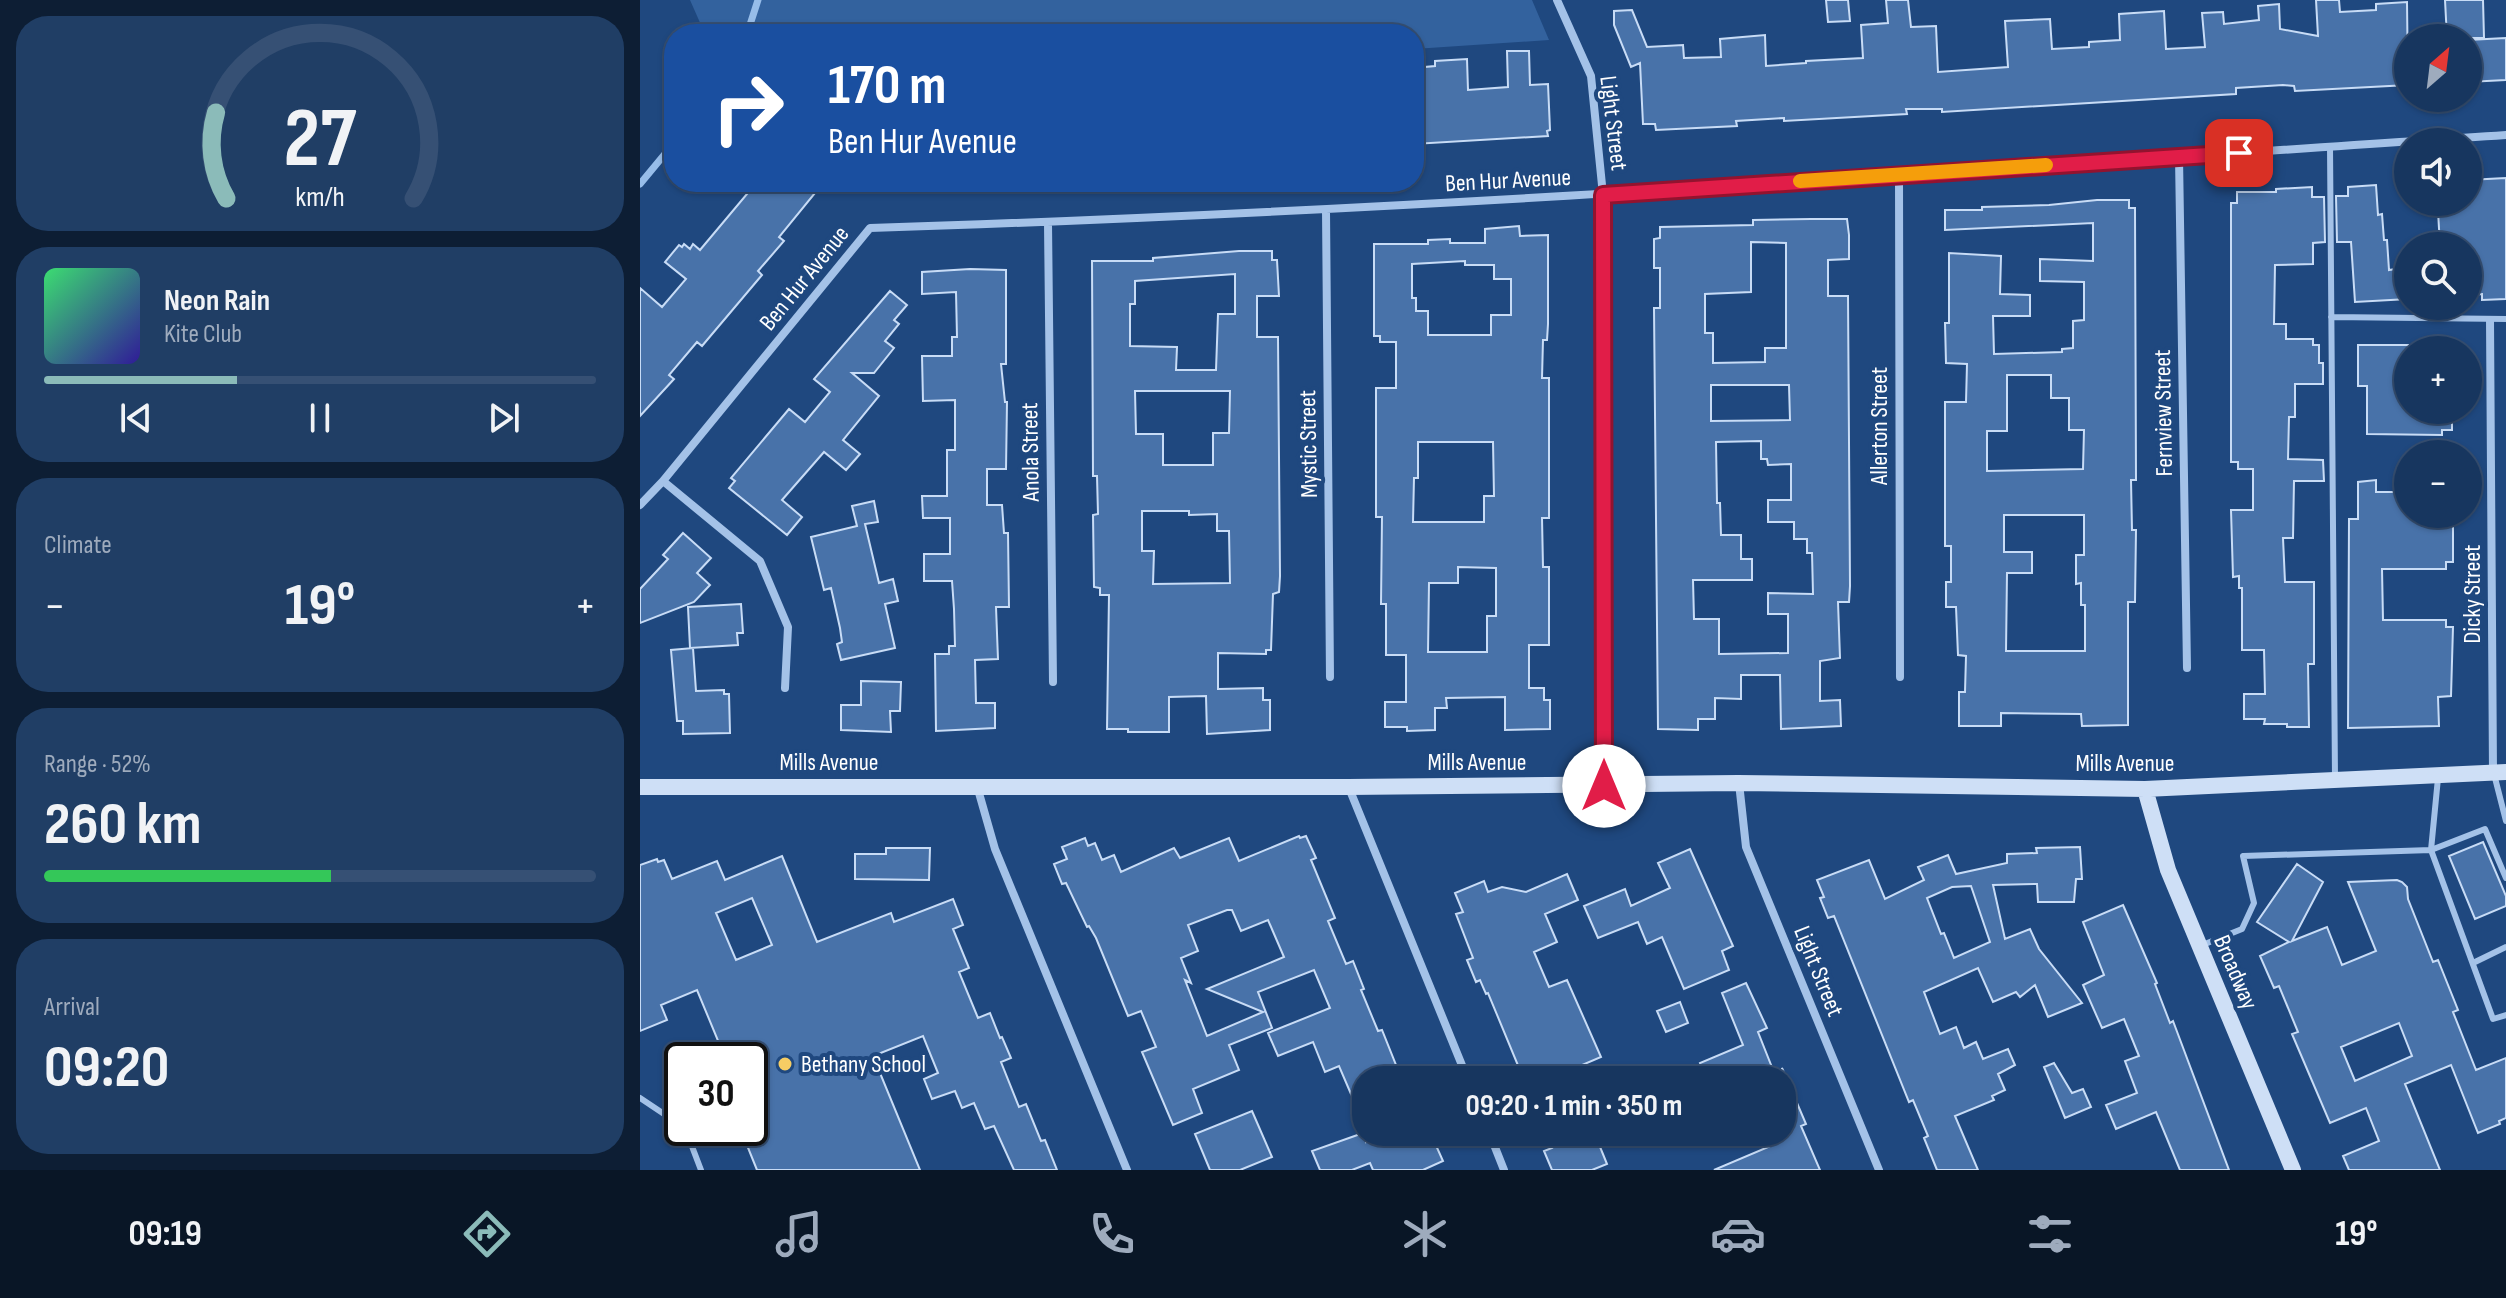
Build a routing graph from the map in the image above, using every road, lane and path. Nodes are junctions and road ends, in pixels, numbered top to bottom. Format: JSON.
{"nodes":[{"id":1,"x":1557,"y":0,"type":"edge"},
{"id":2,"x":2506,"y":135,"type":"edge"},
{"id":3,"x":2330,"y":147,"type":"junction"},
{"id":4,"x":2179,"y":157,"type":"junction"},
{"id":5,"x":1899,"y":175,"type":"junction"},
{"id":6,"x":1603,"y":195,"type":"junction"},
{"id":7,"x":1326,"y":210,"type":"junction"},
{"id":8,"x":1048,"y":223,"type":"junction"},
{"id":9,"x":2331,"y":317,"type":"junction"},
{"id":10,"x":2506,"y":319,"type":"edge"},
{"id":11,"x":2490,"y":320,"type":"junction"},
{"id":12,"x":663,"y":481,"type":"junction"},
{"id":13,"x":640,"y":505,"type":"edge"},
{"id":14,"x":2187,"y":668,"type":"dead end"},
{"id":15,"x":1330,"y":677,"type":"dead end"},
{"id":16,"x":1900,"y":677,"type":"dead end"},
{"id":17,"x":1053,"y":682,"type":"dead end"},
{"id":18,"x":785,"y":688,"type":"dead end"},
{"id":19,"x":2500,"y":772,"type":"edge"},
{"id":20,"x":2438,"y":775,"type":"junction"},
{"id":21,"x":2335,"y":780,"type":"junction"},
{"id":22,"x":1738,"y":783,"type":"junction"},
{"id":23,"x":977,"y":786,"type":"junction"},
{"id":24,"x":1604,"y":786,"type":"junction"},
{"id":25,"x":640,"y":787,"type":"edge"},
{"id":26,"x":1348,"y":787,"type":"junction"},
{"id":27,"x":2145,"y":789,"type":"junction"},
{"id":28,"x":2506,"y":821,"type":"edge"},
{"id":29,"x":2431,"y":850,"type":"junction"},
{"id":30,"x":2506,"y":878,"type":"edge"},
{"id":31,"x":2200,"y":946,"type":"junction"},
{"id":32,"x":2506,"y":947,"type":"edge"},
{"id":33,"x":2473,"y":963,"type":"junction"},
{"id":34,"x":2506,"y":1015,"type":"edge"},
{"id":35,"x":1462,"y":1066,"type":"edge"},
{"id":36,"x":640,"y":1098,"type":"edge"},
{"id":37,"x":664,"y":1114,"type":"edge"},
{"id":38,"x":691,"y":1146,"type":"edge"},
{"id":39,"x":1495,"y":1146,"type":"edge"},
{"id":40,"x":701,"y":1170,"type":"edge"},
{"id":41,"x":1127,"y":1170,"type":"edge"},
{"id":42,"x":1504,"y":1170,"type":"edge"},
{"id":43,"x":1879,"y":1170,"type":"edge"},
{"id":44,"x":2293,"y":1170,"type":"edge"}],
"edges":[{"from":1,"to":6,"type":"street","name":"Light Street"},
{"from":2,"to":3,"type":"street","name":"Ben Hur Avenue"},
{"from":3,"to":4,"type":"street","name":"Ben Hur Avenue"},
{"from":3,"to":9,"type":"lane"},
{"from":4,"to":5,"type":"street","name":"Ben Hur Avenue"},
{"from":4,"to":14,"type":"street","name":"Fernview Street"},
{"from":5,"to":6,"type":"street","name":"Ben Hur Avenue"},
{"from":5,"to":16,"type":"street","name":"Allerton Street"},
{"from":6,"to":7,"type":"street","name":"Ben Hur Avenue"},
{"from":6,"to":24,"type":"street","name":"Light Street"},
{"from":7,"to":8,"type":"street","name":"Ben Hur Avenue"},
{"from":7,"to":15,"type":"street","name":"Mystic Street"},
{"from":8,"to":12,"type":"street","name":"Ben Hur Avenue"},
{"from":8,"to":17,"type":"street","name":"Anola Street"},
{"from":9,"to":11,"type":"lane"},
{"from":9,"to":21,"type":"lane"},
{"from":10,"to":11,"type":"lane"},
{"from":11,"to":19,"type":"street","name":"Dicky Street"},
{"from":12,"to":13,"type":"street","name":"Ben Hur Avenue"},
{"from":12,"to":18,"type":"street"},
{"from":19,"to":20,"type":"main road","name":"Mills Avenue"},
{"from":19,"to":28,"type":"lane"},
{"from":20,"to":21,"type":"main road","name":"Mills Avenue"},
{"from":20,"to":29,"type":"lane"},
{"from":21,"to":27,"type":"main road","name":"Mills Avenue"},
{"from":22,"to":24,"type":"main road","name":"Mills Avenue"},
{"from":22,"to":27,"type":"main road","name":"Mills Avenue"},
{"from":22,"to":43,"type":"street","name":"Light Street"},
{"from":23,"to":25,"type":"main road","name":"Mills Avenue"},
{"from":23,"to":26,"type":"main road","name":"Mills Avenue"},
{"from":23,"to":41,"type":"street"},
{"from":24,"to":26,"type":"main road","name":"Mills Avenue"},
{"from":26,"to":35,"type":"street"},
{"from":27,"to":31,"type":"main road","name":"Broadway"},
{"from":29,"to":30,"type":"lane"},
{"from":29,"to":31,"type":"lane"},
{"from":29,"to":33,"type":"lane"},
{"from":31,"to":44,"type":"main road","name":"Broadway"},
{"from":32,"to":33,"type":"lane"},
{"from":33,"to":34,"type":"lane"},
{"from":36,"to":37,"type":"lane"},
{"from":38,"to":40,"type":"lane"},
{"from":39,"to":42,"type":"street"}]}
